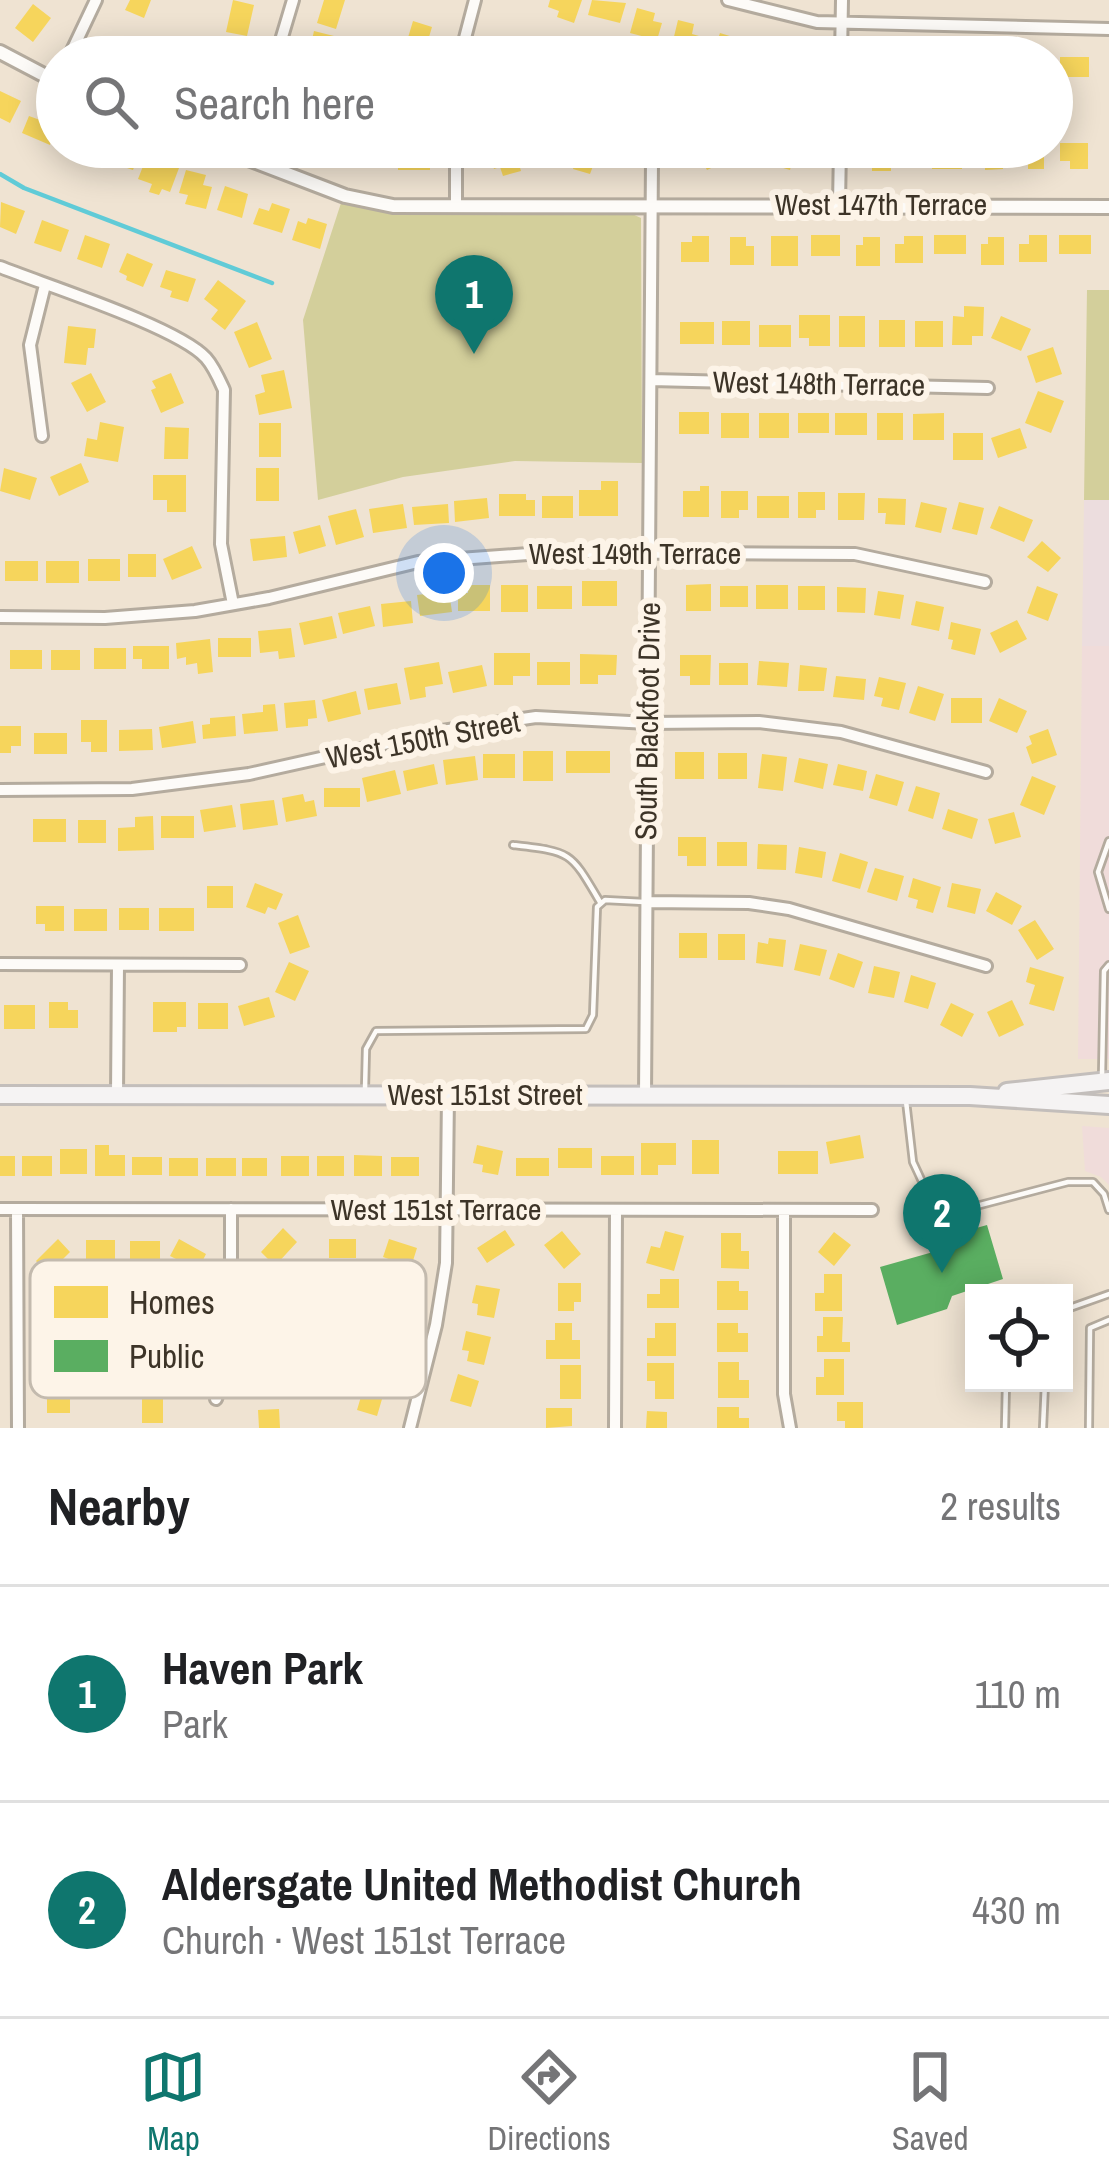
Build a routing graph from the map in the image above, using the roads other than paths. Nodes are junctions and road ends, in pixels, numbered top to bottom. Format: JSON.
{"nodes":[{"id":1,"x":96,"y":0,"type":"edge"},
{"id":2,"x":293,"y":0,"type":"edge"},
{"id":3,"x":476,"y":0,"type":"edge"},
{"id":4,"x":728,"y":0,"type":"edge"},
{"id":5,"x":842,"y":0,"type":"edge"},
{"id":6,"x":842,"y":23,"type":"junction"},
{"id":7,"x":1109,"y":29,"type":"edge"},
{"id":8,"x":80,"y":36,"type":"edge"},
{"id":9,"x":282,"y":36,"type":"edge"},
{"id":10,"x":466,"y":36,"type":"edge"},
{"id":11,"x":842,"y":36,"type":"edge"},
{"id":12,"x":0,"y":52,"type":"edge"},
{"id":13,"x":36,"y":71,"type":"edge"},
{"id":14,"x":280,"y":168,"type":"edge"},
{"id":15,"x":456,"y":168,"type":"edge"},
{"id":16,"x":652,"y":168,"type":"edge"},
{"id":17,"x":840,"y":168,"type":"edge"},
{"id":18,"x":652,"y":204,"type":"junction"},
{"id":19,"x":839,"y":204,"type":"junction"},
{"id":20,"x":456,"y":206,"type":"junction"},
{"id":21,"x":1109,"y":207,"type":"edge"},
{"id":22,"x":0,"y":267,"type":"edge"},
{"id":23,"x":45,"y":285,"type":"junction"},
{"id":24,"x":651,"y":380,"type":"junction"},
{"id":25,"x":988,"y":388,"type":"dead end"},
{"id":26,"x":43,"y":436,"type":"dead end"},
{"id":27,"x":649,"y":552,"type":"junction"},
{"id":28,"x":985,"y":582,"type":"dead end"},
{"id":29,"x":233,"y":604,"type":"junction"},
{"id":30,"x":0,"y":616,"type":"edge"},
{"id":31,"x":648,"y":723,"type":"junction"},
{"id":32,"x":986,"y":772,"type":"dead end"},
{"id":33,"x":0,"y":790,"type":"edge"},
{"id":34,"x":1109,"y":841,"type":"edge"},
{"id":35,"x":513,"y":845,"type":"dead end"},
{"id":36,"x":646,"y":902,"type":"junction"},
{"id":37,"x":601,"y":903,"type":"junction"},
{"id":38,"x":1109,"y":909,"type":"edge"},
{"id":39,"x":0,"y":964,"type":"edge"},
{"id":40,"x":118,"y":964,"type":"junction"},
{"id":41,"x":241,"y":964,"type":"dead end"},
{"id":42,"x":1109,"y":965,"type":"edge"},
{"id":43,"x":986,"y":966,"type":"dead end"},
{"id":44,"x":1106,"y":1081,"type":"edge"},
{"id":45,"x":0,"y":1095,"type":"edge"},
{"id":46,"x":117,"y":1095,"type":"junction"},
{"id":47,"x":365,"y":1095,"type":"junction"},
{"id":48,"x":448,"y":1095,"type":"junction"},
{"id":49,"x":644,"y":1095,"type":"junction"},
{"id":50,"x":905,"y":1096,"type":"junction"},
{"id":51,"x":970,"y":1096,"type":"junction"},
{"id":52,"x":1024,"y":1101,"type":"junction"},
{"id":53,"x":1109,"y":1105,"type":"edge"},
{"id":54,"x":0,"y":1209,"type":"edge"},
{"id":55,"x":17,"y":1209,"type":"junction"},
{"id":56,"x":231,"y":1209,"type":"junction"},
{"id":57,"x":447,"y":1210,"type":"junction"},
{"id":58,"x":616,"y":1210,"type":"junction"},
{"id":59,"x":784,"y":1210,"type":"junction"},
{"id":60,"x":872,"y":1210,"type":"dead end"},
{"id":61,"x":1109,"y":1210,"type":"edge"},
{"id":62,"x":231,"y":1260,"type":"edge"},
{"id":63,"x":1109,"y":1294,"type":"edge"},
{"id":64,"x":1073,"y":1307,"type":"edge"},
{"id":65,"x":1109,"y":1320,"type":"edge"},
{"id":66,"x":426,"y":1363,"type":"edge"},
{"id":67,"x":1006,"y":1392,"type":"edge"},
{"id":68,"x":1045,"y":1392,"type":"edge"},
{"id":69,"x":417,"y":1398,"type":"edge"},
{"id":70,"x":18,"y":1428,"type":"edge"},
{"id":71,"x":410,"y":1428,"type":"edge"},
{"id":72,"x":615,"y":1428,"type":"edge"},
{"id":73,"x":790,"y":1428,"type":"edge"},
{"id":74,"x":1005,"y":1428,"type":"edge"},
{"id":75,"x":1043,"y":1428,"type":"edge"},
{"id":76,"x":1089,"y":1428,"type":"edge"}],
"edges":[{"from":1,"to":8,"type":"street"},
{"from":2,"to":9,"type":"street"},
{"from":3,"to":10,"type":"street"},
{"from":4,"to":6,"type":"street"},
{"from":5,"to":6,"type":"street"},
{"from":6,"to":7,"type":"street"},
{"from":6,"to":11,"type":"street"},
{"from":12,"to":13,"type":"street"},
{"from":14,"to":20,"type":"street","name":"West 147th Terrace"},
{"from":15,"to":20,"type":"street"},
{"from":16,"to":18,"type":"street"},
{"from":17,"to":19,"type":"street"},
{"from":18,"to":19,"type":"street","name":"West 147th Terrace"},
{"from":18,"to":20,"type":"street","name":"West 147th Terrace"},
{"from":18,"to":24,"type":"street","name":"South Blackfoot Drive"},
{"from":19,"to":21,"type":"street","name":"West 147th Terrace"},
{"from":22,"to":23,"type":"street"},
{"from":23,"to":26,"type":"street"},
{"from":23,"to":29,"type":"street"},
{"from":24,"to":25,"type":"street","name":"West 148th Terrace"},
{"from":24,"to":27,"type":"street","name":"South Blackfoot Drive"},
{"from":27,"to":28,"type":"street","name":"West 149th Terrace"},
{"from":27,"to":29,"type":"street","name":"West 149th Terrace"},
{"from":27,"to":31,"type":"street","name":"South Blackfoot Drive"},
{"from":29,"to":30,"type":"street","name":"West 149th Terrace"},
{"from":31,"to":32,"type":"street","name":"West 150th Street"},
{"from":31,"to":33,"type":"street","name":"West 150th Street"},
{"from":31,"to":36,"type":"street","name":"South Blackfoot Drive"},
{"from":34,"to":38,"type":"lane"},
{"from":35,"to":37,"type":"lane"},
{"from":36,"to":37,"type":"lane"},
{"from":36,"to":43,"type":"street"},
{"from":36,"to":49,"type":"street","name":"South Blackfoot Drive"},
{"from":37,"to":47,"type":"lane"},
{"from":39,"to":40,"type":"street"},
{"from":40,"to":41,"type":"street"},
{"from":40,"to":46,"type":"street"},
{"from":42,"to":44,"type":"lane"},
{"from":44,"to":51,"type":"main road","name":"West 151st Street"},
{"from":44,"to":52,"type":"main road"},
{"from":45,"to":46,"type":"main road","name":"West 151st Street"},
{"from":46,"to":47,"type":"main road","name":"West 151st Street"},
{"from":47,"to":48,"type":"main road","name":"West 151st Street"},
{"from":48,"to":49,"type":"main road","name":"West 151st Street"},
{"from":48,"to":57,"type":"street"},
{"from":49,"to":50,"type":"main road","name":"West 151st Street"},
{"from":50,"to":51,"type":"main road","name":"West 151st Street"},
{"from":50,"to":61,"type":"lane"},
{"from":51,"to":52,"type":"main road","name":"West 151st Street"},
{"from":52,"to":53,"type":"main road","name":"West 151st Street"},
{"from":54,"to":55,"type":"street","name":"West 151st Terrace"},
{"from":55,"to":56,"type":"street","name":"West 151st Terrace"},
{"from":55,"to":70,"type":"street"},
{"from":56,"to":57,"type":"street","name":"West 151st Terrace"},
{"from":56,"to":62,"type":"street"},
{"from":57,"to":58,"type":"street","name":"West 151st Terrace"},
{"from":57,"to":66,"type":"street"},
{"from":58,"to":59,"type":"street","name":"West 151st Terrace"},
{"from":58,"to":72,"type":"street"},
{"from":59,"to":60,"type":"street","name":"West 151st Terrace"},
{"from":59,"to":73,"type":"street"},
{"from":63,"to":64,"type":"lane"},
{"from":65,"to":76,"type":"lane"},
{"from":67,"to":74,"type":"lane"},
{"from":68,"to":75,"type":"lane"},
{"from":69,"to":71,"type":"street"}]}
